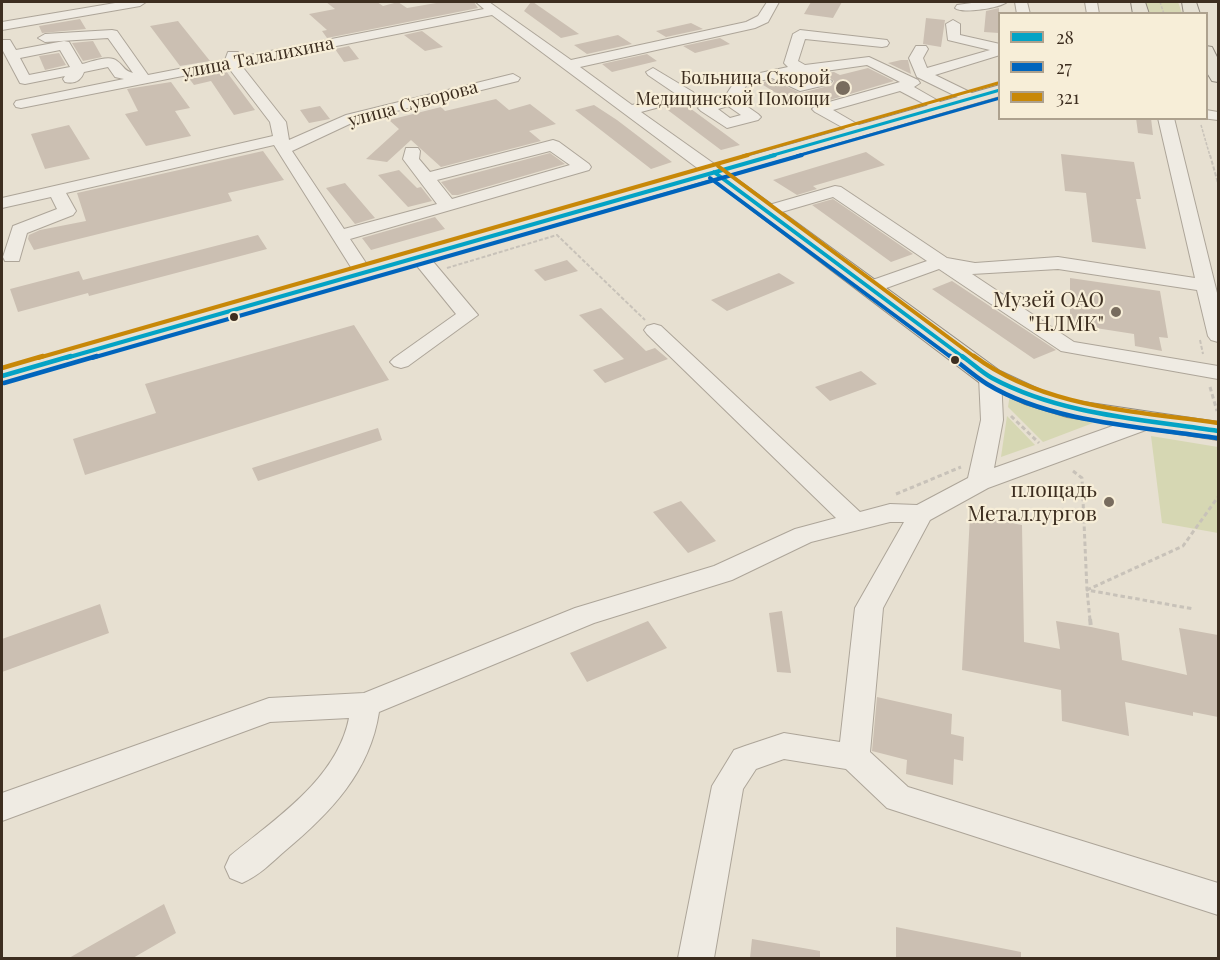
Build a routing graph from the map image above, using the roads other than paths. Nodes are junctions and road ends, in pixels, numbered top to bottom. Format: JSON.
{"nodes":[{"id":1,"x":140,"y":2,"type":"edge"},
{"id":2,"x":482,"y":2,"type":"edge"},
{"id":3,"x":773,"y":2,"type":"edge"},
{"id":4,"x":1001,"y":2,"type":"edge"},
{"id":5,"x":961,"y":8,"type":"dead end"},
{"id":6,"x":495,"y":11,"type":"junction"},
{"id":7,"x":953,"y":24,"type":"dead end"},
{"id":8,"x":2,"y":26,"type":"edge"},
{"id":9,"x":99,"y":39,"type":"dead end"},
{"id":10,"x":882,"y":43,"type":"dead end"},
{"id":11,"x":6,"y":44,"type":"edge"},
{"id":12,"x":921,"y":49,"type":"dead end"},
{"id":13,"x":998,"y":49,"type":"edge"},
{"id":14,"x":998,"y":49,"type":"edge"},
{"id":15,"x":232,"y":59,"type":"junction"},
{"id":16,"x":111,"y":62,"type":"junction"},
{"id":17,"x":569,"y":65,"type":"junction"},
{"id":18,"x":78,"y":69,"type":"junction"},
{"id":19,"x":805,"y":69,"type":"junction"},
{"id":20,"x":653,"y":72,"type":"dead end"},
{"id":21,"x":774,"y":73,"type":"junction"},
{"id":22,"x":922,"y":74,"type":"junction"},
{"id":23,"x":513,"y":78,"type":"dead end"},
{"id":24,"x":145,"y":80,"type":"junction"},
{"id":25,"x":901,"y":86,"type":"junction"},
{"id":26,"x":998,"y":90,"type":"edge"},
{"id":27,"x":971,"y":98,"type":"junction"},
{"id":28,"x":730,"y":101,"type":"dead end"},
{"id":29,"x":21,"y":104,"type":"dead end"},
{"id":30,"x":941,"y":107,"type":"junction"},
{"id":31,"x":630,"y":110,"type":"junction"},
{"id":32,"x":1166,"y":120,"type":"edge"},
{"id":33,"x":858,"y":131,"type":"junction"},
{"id":34,"x":282,"y":144,"type":"junction"},
{"id":35,"x":412,"y":151,"type":"dead end"},
{"id":36,"x":714,"y":172,"type":"junction"},
{"id":37,"x":426,"y":178,"type":"junction"},
{"id":38,"x":57,"y":192,"type":"junction"},
{"id":39,"x":2,"y":203,"type":"edge"},
{"id":40,"x":448,"y":206,"type":"junction"},
{"id":41,"x":768,"y":211,"type":"junction"},
{"id":42,"x":340,"y":236,"type":"junction"},
{"id":43,"x":12,"y":257,"type":"dead end"},
{"id":44,"x":941,"y":262,"type":"junction"},
{"id":45,"x":424,"y":264,"type":"junction"},
{"id":46,"x":363,"y":272,"type":"junction"},
{"id":47,"x":1206,"y":286,"type":"junction"},
{"id":48,"x":871,"y":287,"type":"junction"},
{"id":49,"x":654,"y":330,"type":"road end"},
{"id":50,"x":1218,"y":336,"type":"edge"},
{"id":51,"x":401,"y":362,"type":"dead end"},
{"id":52,"x":1212,"y":371,"type":"edge"},
{"id":53,"x":2,"y":376,"type":"edge"},
{"id":54,"x":990,"y":376,"type":"junction"},
{"id":55,"x":1218,"y":421,"type":"edge"},
{"id":56,"x":1146,"y":422,"type":"junction"},
{"id":57,"x":979,"y":482,"type":"junction"},
{"id":58,"x":921,"y":514,"type":"junction"},
{"id":59,"x":855,"y":522,"type":"junction"},
{"id":60,"x":366,"y":705,"type":"junction"},
{"id":61,"x":854,"y":758,"type":"junction"},
{"id":62,"x":2,"y":807,"type":"edge"},
{"id":63,"x":242,"y":867,"type":"dead end"},
{"id":64,"x":1218,"y":899,"type":"edge"},
{"id":65,"x":696,"y":958,"type":"edge"}],
"edges":[{"from":1,"to":8,"type":"street"},
{"from":2,"to":6,"type":"street"},
{"from":3,"to":17,"type":"street"},
{"from":4,"to":5,"type":"street"},
{"from":6,"to":15,"type":"street","name":"улица Талалихина"},
{"from":6,"to":17,"type":"street"},
{"from":7,"to":13,"type":"street"},
{"from":9,"to":16,"type":"street"},
{"from":10,"to":19,"type":"street"},
{"from":11,"to":18,"type":"street"},
{"from":11,"to":18,"type":"street"},
{"from":11,"to":24,"type":"street"},
{"from":12,"to":22,"type":"street"},
{"from":14,"to":22,"type":"street"},
{"from":15,"to":24,"type":"street","name":"улица Талалихина"},
{"from":15,"to":34,"type":"street"},
{"from":16,"to":18,"type":"street"},
{"from":16,"to":24,"type":"street"},
{"from":17,"to":31,"type":"street"},
{"from":19,"to":21,"type":"street"},
{"from":19,"to":21,"type":"street"},
{"from":19,"to":25,"type":"street"},
{"from":20,"to":31,"type":"street"},
{"from":21,"to":28,"type":"street"},
{"from":22,"to":27,"type":"street"},
{"from":23,"to":34,"type":"street","name":"улица Суворова"},
{"from":24,"to":29,"type":"street","name":"улица Талалихина"},
{"from":25,"to":30,"type":"street"},
{"from":25,"to":33,"type":"street"},
{"from":26,"to":27,"type":"main road"},
{"from":27,"to":30,"type":"main road"},
{"from":30,"to":33,"type":"main road"},
{"from":31,"to":36,"type":"street"},
{"from":32,"to":47,"type":"street"},
{"from":33,"to":36,"type":"main road"},
{"from":34,"to":38,"type":"street","name":"улица Суворова"},
{"from":34,"to":42,"type":"street"},
{"from":35,"to":37,"type":"street"},
{"from":36,"to":41,"type":"main road"},
{"from":36,"to":45,"type":"main road"},
{"from":37,"to":40,"type":"street"},
{"from":37,"to":40,"type":"street"},
{"from":38,"to":39,"type":"street","name":"улица Суворова"},
{"from":38,"to":43,"type":"street"},
{"from":40,"to":42,"type":"street"},
{"from":41,"to":44,"type":"street"},
{"from":41,"to":48,"type":"main road"},
{"from":42,"to":46,"type":"street"},
{"from":44,"to":47,"type":"street"},
{"from":44,"to":48,"type":"street"},
{"from":44,"to":52,"type":"street"},
{"from":45,"to":46,"type":"main road"},
{"from":45,"to":51,"type":"street"},
{"from":46,"to":53,"type":"main road"},
{"from":47,"to":50,"type":"street"},
{"from":48,"to":54,"type":"main road"},
{"from":49,"to":59,"type":"street"},
{"from":54,"to":56,"type":"main road"},
{"from":54,"to":57,"type":"street"},
{"from":55,"to":56,"type":"main road"},
{"from":56,"to":57,"type":"street"},
{"from":57,"to":58,"type":"street"},
{"from":58,"to":59,"type":"street"},
{"from":58,"to":61,"type":"street"},
{"from":59,"to":60,"type":"street"},
{"from":60,"to":62,"type":"street"},
{"from":60,"to":63,"type":"street"},
{"from":61,"to":64,"type":"street"},
{"from":61,"to":65,"type":"street"}]}
